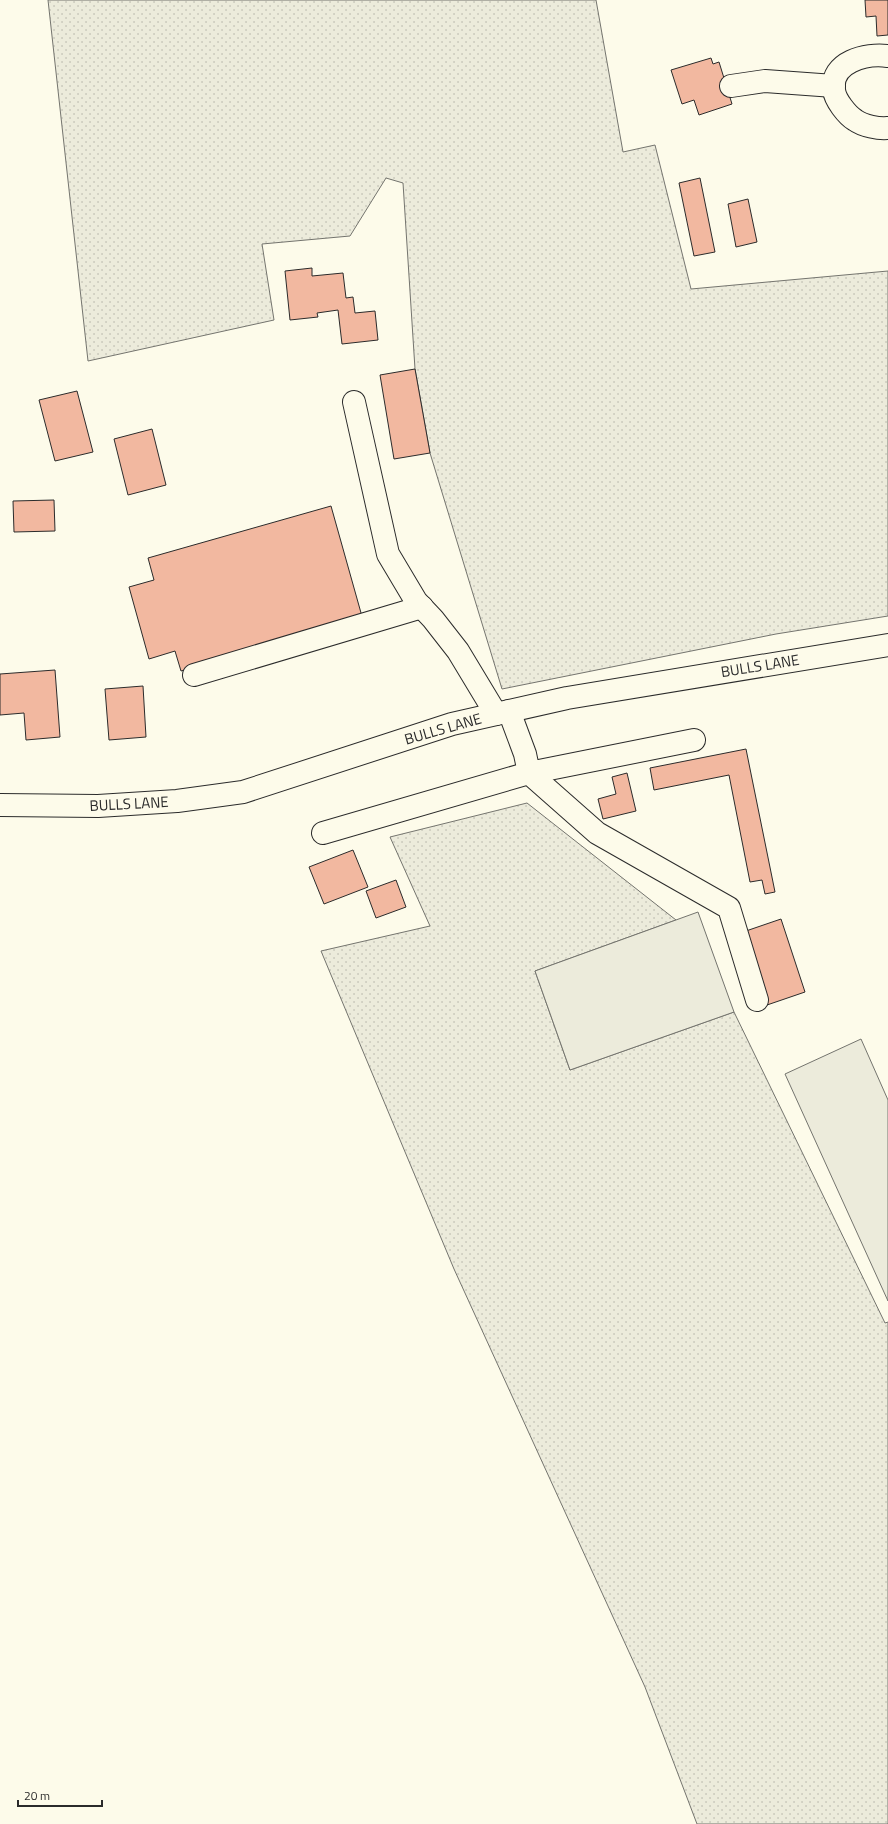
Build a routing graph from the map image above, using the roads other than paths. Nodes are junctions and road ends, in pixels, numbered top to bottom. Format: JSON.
{"nodes":[{"id":1,"x":888,"y":56,"type":"edge"},
{"id":2,"x":732,"y":86,"type":"dead end"},
{"id":3,"x":834,"y":86,"type":"junction"},
{"id":4,"x":888,"y":128,"type":"edge"},
{"id":5,"x":354,"y":402,"type":"dead end"},
{"id":6,"x":422,"y":607,"type":"junction"},
{"id":7,"x":888,"y":645,"type":"edge"},
{"id":8,"x":194,"y":675,"type":"dead end"},
{"id":9,"x":502,"y":712,"type":"junction"},
{"id":10,"x":694,"y":740,"type":"dead end"},
{"id":11,"x":529,"y":773,"type":"junction"},
{"id":12,"x":0,"y":805,"type":"edge"},
{"id":13,"x":323,"y":833,"type":"dead end"},
{"id":14,"x":757,"y":1000,"type":"dead end"}],
"edges":[{"from":1,"to":3,"type":"street"},
{"from":2,"to":3,"type":"street"},
{"from":3,"to":4,"type":"street"},
{"from":5,"to":6,"type":"street"},
{"from":6,"to":8,"type":"street"},
{"from":6,"to":9,"type":"street"},
{"from":7,"to":9,"type":"street","name":"BULLS LANE"},
{"from":9,"to":11,"type":"street"},
{"from":9,"to":12,"type":"street","name":"BULLS LANE"},
{"from":10,"to":11,"type":"street"},
{"from":11,"to":13,"type":"street"},
{"from":11,"to":14,"type":"street"}]}
